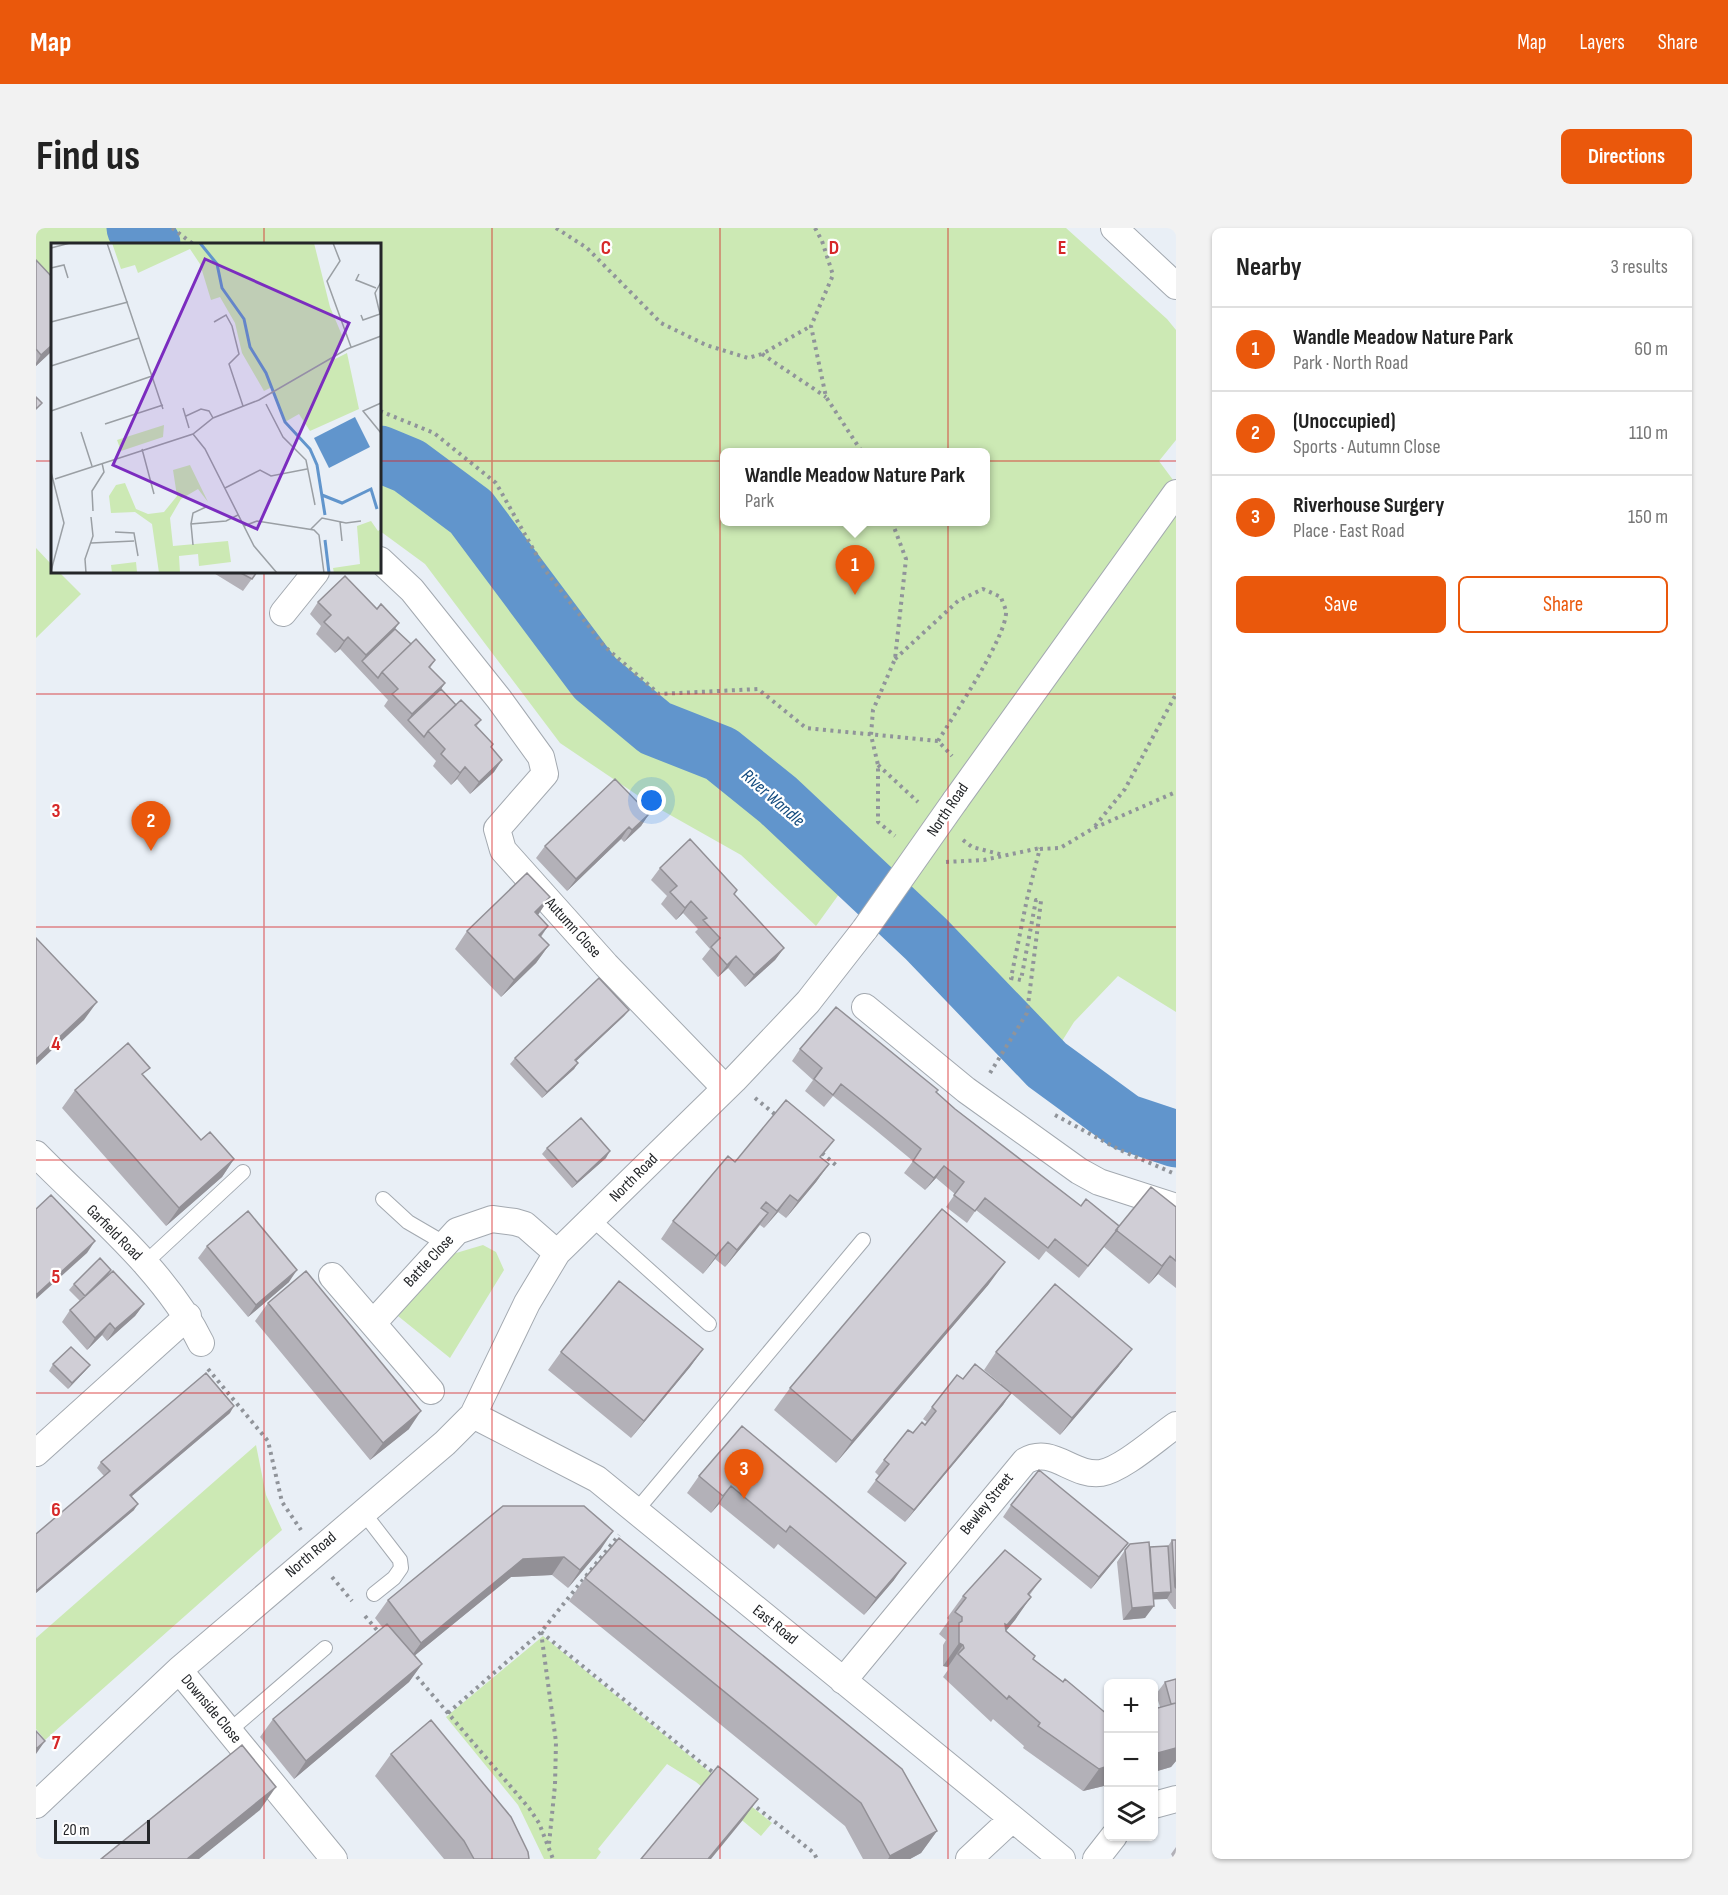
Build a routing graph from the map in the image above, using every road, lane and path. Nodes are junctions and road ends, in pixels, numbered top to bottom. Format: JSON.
{"nodes":[{"id":1,"x":172,"y":228,"type":"edge"},
{"id":2,"x":556,"y":228,"type":"edge"},
{"id":3,"x":814,"y":228,"type":"edge"},
{"id":4,"x":1114,"y":228,"type":"edge"},
{"id":5,"x":192,"y":243,"type":"edge"},
{"id":6,"x":1176,"y":286,"type":"edge"},
{"id":7,"x":811,"y":327,"type":"junction"},
{"id":8,"x":762,"y":354,"type":"junction"},
{"id":9,"x":826,"y":397,"type":"junction"},
{"id":10,"x":381,"y":411,"type":"edge"},
{"id":11,"x":859,"y":448,"type":"edge"},
{"id":12,"x":1176,"y":493,"type":"edge"},
{"id":13,"x":894,"y":526,"type":"edge"},
{"id":14,"x":381,"y":561,"type":"edge"},
{"id":15,"x":315,"y":573,"type":"edge"},
{"id":16,"x":283,"y":613,"type":"dead end"},
{"id":17,"x":895,"y":659,"type":"junction"},
{"id":18,"x":1176,"y":694,"type":"edge"},
{"id":19,"x":871,"y":735,"type":"junction"},
{"id":20,"x":938,"y":741,"type":"junction"},
{"id":21,"x":971,"y":776,"type":"junction"},
{"id":22,"x":1176,"y":792,"type":"edge"},
{"id":23,"x":1094,"y":828,"type":"junction"},
{"id":24,"x":903,"y":843,"type":"dead end"},
{"id":25,"x":1040,"y":849,"type":"junction"},
{"id":26,"x":939,"y":863,"type":"dead end"},
{"id":27,"x":1027,"y":899,"type":"junction"},
{"id":28,"x":1036,"y":900,"type":"junction"},
{"id":29,"x":865,"y":1007,"type":"dead end"},
{"id":30,"x":986,"y":1078,"type":"dead end"},
{"id":31,"x":738,"y":1091,"type":"junction"},
{"id":32,"x":1047,"y":1111,"type":"dead end"},
{"id":33,"x":785,"y":1123,"type":"edge"},
{"id":34,"x":821,"y":1152,"type":"edge"},
{"id":35,"x":36,"y":1154,"type":"edge"},
{"id":36,"x":838,"y":1167,"type":"dead end"},
{"id":37,"x":243,"y":1172,"type":"dead end"},
{"id":38,"x":1176,"y":1174,"type":"edge"},
{"id":39,"x":383,"y":1199,"type":"dead end"},
{"id":40,"x":1176,"y":1207,"type":"edge"},
{"id":41,"x":592,"y":1219,"type":"junction"},
{"id":42,"x":863,"y":1240,"type":"dead end"},
{"id":43,"x":444,"y":1243,"type":"junction"},
{"id":44,"x":557,"y":1253,"type":"junction"},
{"id":45,"x":144,"y":1264,"type":"junction"},
{"id":46,"x":332,"y":1276,"type":"dead end"},
{"id":47,"x":188,"y":1316,"type":"junction"},
{"id":48,"x":374,"y":1322,"type":"junction"},
{"id":49,"x":709,"y":1324,"type":"dead end"},
{"id":50,"x":203,"y":1353,"type":"joint"},
{"id":51,"x":431,"y":1391,"type":"dead end"},
{"id":52,"x":473,"y":1415,"type":"junction"},
{"id":53,"x":1176,"y":1425,"type":"edge"},
{"id":54,"x":36,"y":1453,"type":"edge"},
{"id":55,"x":363,"y":1512,"type":"junction"},
{"id":56,"x":629,"y":1521,"type":"junction"},
{"id":57,"x":302,"y":1532,"type":"dead end"},
{"id":58,"x":326,"y":1570,"type":"dead end"},
{"id":59,"x":374,"y":1594,"type":"dead end"},
{"id":60,"x":356,"y":1606,"type":"dead end"},
{"id":61,"x":364,"y":1615,"type":"dead end"},
{"id":62,"x":542,"y":1632,"type":"junction"},
{"id":63,"x":387,"y":1641,"type":"edge"},
{"id":64,"x":325,"y":1648,"type":"dead end"},
{"id":65,"x":410,"y":1668,"type":"edge"},
{"id":66,"x":178,"y":1670,"type":"junction"},
{"id":67,"x":843,"y":1681,"type":"junction"},
{"id":68,"x":448,"y":1713,"type":"junction"},
{"id":69,"x":229,"y":1731,"type":"junction"},
{"id":70,"x":723,"y":1780,"type":"edge"},
{"id":71,"x":1176,"y":1799,"type":"edge"},
{"id":72,"x":749,"y":1801,"type":"edge"},
{"id":73,"x":1158,"y":1804,"type":"edge"},
{"id":74,"x":36,"y":1805,"type":"edge"},
{"id":75,"x":1012,"y":1819,"type":"junction"},
{"id":76,"x":1110,"y":1841,"type":"edge"},
{"id":77,"x":549,"y":1845,"type":"junction"},
{"id":78,"x":334,"y":1859,"type":"edge"},
{"id":79,"x":553,"y":1859,"type":"edge"},
{"id":80,"x":817,"y":1859,"type":"edge"},
{"id":81,"x":969,"y":1859,"type":"edge"},
{"id":82,"x":1062,"y":1859,"type":"edge"},
{"id":83,"x":1096,"y":1859,"type":"edge"}],
"edges":[{"from":1,"to":5,"type":"path"},
{"from":2,"to":8,"type":"path"},
{"from":3,"to":7,"type":"path"},
{"from":4,"to":6,"type":"street"},
{"from":7,"to":8,"type":"path"},
{"from":7,"to":9,"type":"path"},
{"from":8,"to":9,"type":"path"},
{"from":9,"to":11,"type":"path"},
{"from":10,"to":19,"type":"path"},
{"from":12,"to":21,"type":"street","name":"North Road"},
{"from":13,"to":17,"type":"path"},
{"from":14,"to":31,"type":"street","name":"Autumn Close"},
{"from":15,"to":16,"type":"street"},
{"from":17,"to":19,"type":"path"},
{"from":17,"to":20,"type":"path"},
{"from":18,"to":23,"type":"path"},
{"from":19,"to":20,"type":"path"},
{"from":19,"to":24,"type":"path"},
{"from":20,"to":21,"type":"path"},
{"from":21,"to":31,"type":"street","name":"North Road","bridge":true},
{"from":22,"to":23,"type":"path"},
{"from":23,"to":25,"type":"path"},
{"from":25,"to":26,"type":"path"},
{"from":25,"to":27,"type":"path"},
{"from":27,"to":28,"type":"path"},
{"from":27,"to":28,"type":"path"},
{"from":28,"to":30,"type":"path"},
{"from":29,"to":40,"type":"street"},
{"from":31,"to":33,"type":"path"},
{"from":31,"to":41,"type":"street","name":"North Road"},
{"from":32,"to":38,"type":"path"},
{"from":34,"to":36,"type":"path"},
{"from":35,"to":45,"type":"street","name":"Garfield Road"},
{"from":37,"to":45,"type":"lane"},
{"from":39,"to":43,"type":"lane"},
{"from":41,"to":44,"type":"street","name":"North Road"},
{"from":41,"to":49,"type":"lane"},
{"from":42,"to":56,"type":"lane"},
{"from":43,"to":44,"type":"street","name":"Battle Close"},
{"from":43,"to":48,"type":"street","name":"Battle Close"},
{"from":44,"to":52,"type":"street","name":"North Road"},
{"from":45,"to":47,"type":"street","name":"Garfield Road"},
{"from":46,"to":48,"type":"street"},
{"from":47,"to":50,"type":"street","name":"Garfield Road"},
{"from":47,"to":54,"type":"street"},
{"from":48,"to":51,"type":"street"},
{"from":50,"to":57,"type":"path"},
{"from":52,"to":55,"type":"street","name":"North Road"},
{"from":52,"to":56,"type":"street","name":"East Road"},
{"from":53,"to":67,"type":"street","name":"Bewley Street"},
{"from":55,"to":59,"type":"lane"},
{"from":55,"to":66,"type":"street","name":"North Road"},
{"from":56,"to":62,"type":"path"},
{"from":56,"to":67,"type":"street","name":"East Road"},
{"from":58,"to":60,"type":"path"},
{"from":61,"to":63,"type":"path"},
{"from":62,"to":68,"type":"path"},
{"from":62,"to":70,"type":"path"},
{"from":62,"to":77,"type":"path"},
{"from":64,"to":69,"type":"lane"},
{"from":65,"to":68,"type":"path"},
{"from":66,"to":69,"type":"street","name":"Downside Close"},
{"from":66,"to":74,"type":"street","name":"North Road"},
{"from":67,"to":75,"type":"street","name":"East Road"},
{"from":68,"to":77,"type":"path"},
{"from":69,"to":78,"type":"street","name":"Downside Close"},
{"from":71,"to":73,"type":"street"},
{"from":72,"to":80,"type":"path"},
{"from":75,"to":81,"type":"street"},
{"from":75,"to":82,"type":"street","name":"East Road"},
{"from":76,"to":83,"type":"street"},
{"from":77,"to":79,"type":"path"}]}
